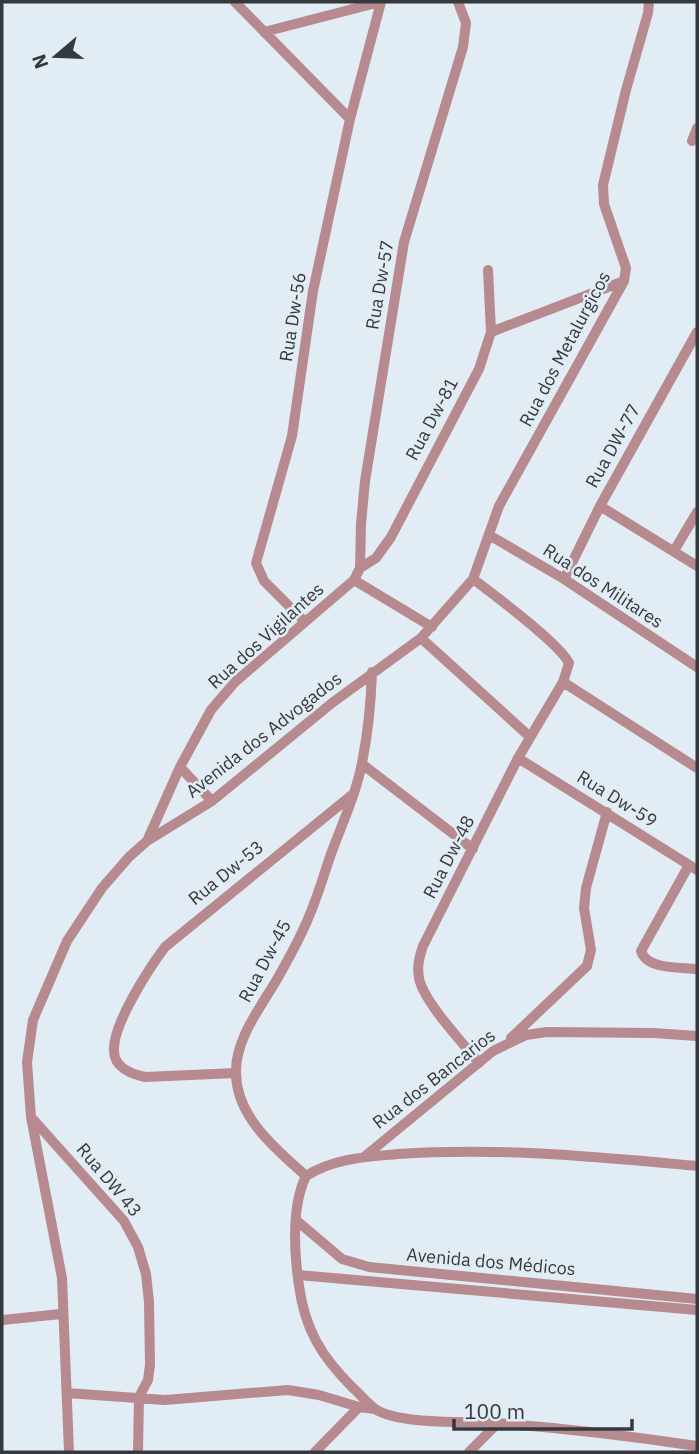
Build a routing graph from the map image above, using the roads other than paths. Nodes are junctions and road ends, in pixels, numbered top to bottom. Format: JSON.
{"nodes":[{"id":1,"x":236,"y":2,"type":"edge"},
{"id":2,"x":381,"y":2,"type":"edge"},
{"id":3,"x":458,"y":2,"type":"edge"},
{"id":4,"x":649,"y":2,"type":"edge"},
{"id":5,"x":264,"y":32,"type":"junction"},
{"id":6,"x":349,"y":119,"type":"junction"},
{"id":7,"x":697,"y":128,"type":"edge"},
{"id":8,"x":692,"y":141,"type":"dead end"},
{"id":9,"x":488,"y":270,"type":"dead end"},
{"id":10,"x":624,"y":281,"type":"junction"},
{"id":11,"x":491,"y":332,"type":"junction"},
{"id":12,"x":697,"y":332,"type":"edge"},
{"id":13,"x":600,"y":506,"type":"junction"},
{"id":14,"x":697,"y":512,"type":"edge"},
{"id":15,"x":489,"y":536,"type":"junction"},
{"id":16,"x":674,"y":551,"type":"junction"},
{"id":17,"x":697,"y":566,"type":"edge"},
{"id":18,"x":360,"y":568,"type":"junction"},
{"id":19,"x":473,"y":579,"type":"junction"},
{"id":20,"x":564,"y":579,"type":"junction"},
{"id":21,"x":354,"y":580,"type":"junction"},
{"id":22,"x":304,"y":621,"type":"junction"},
{"id":23,"x":432,"y":627,"type":"junction"},
{"id":24,"x":421,"y":638,"type":"junction"},
{"id":25,"x":697,"y":667,"type":"edge"},
{"id":26,"x":372,"y":672,"type":"junction"},
{"id":27,"x":564,"y":682,"type":"junction"},
{"id":28,"x":530,"y":737,"type":"junction"},
{"id":29,"x":518,"y":758,"type":"junction"},
{"id":30,"x":362,"y":764,"type":"junction"},
{"id":31,"x":180,"y":767,"type":"junction"},
{"id":32,"x":697,"y":768,"type":"edge"},
{"id":33,"x":352,"y":795,"type":"junction"},
{"id":34,"x":212,"y":801,"type":"junction"},
{"id":35,"x":607,"y":812,"type":"junction"},
{"id":36,"x":148,"y":841,"type":"junction"},
{"id":37,"x":473,"y":849,"type":"junction"},
{"id":38,"x":693,"y":868,"type":"edge"},
{"id":39,"x":697,"y":969,"type":"edge"},
{"id":40,"x":697,"y":1036,"type":"edge"},
{"id":41,"x":505,"y":1043,"type":"junction"},
{"id":42,"x":479,"y":1063,"type":"junction"},
{"id":43,"x":236,"y":1073,"type":"junction"},
{"id":44,"x":31,"y":1117,"type":"junction"},
{"id":45,"x":364,"y":1157,"type":"junction"},
{"id":46,"x":697,"y":1166,"type":"edge"},
{"id":47,"x":306,"y":1175,"type":"junction"},
{"id":48,"x":296,"y":1220,"type":"junction"},
{"id":49,"x":298,"y":1275,"type":"junction"},
{"id":50,"x":425,"y":1279,"type":"junction"},
{"id":51,"x":549,"y":1285,"type":"junction"},
{"id":52,"x":547,"y":1297,"type":"junction"},
{"id":53,"x":697,"y":1299,"type":"edge"},
{"id":54,"x":697,"y":1310,"type":"edge"},
{"id":55,"x":61,"y":1314,"type":"junction"},
{"id":56,"x":2,"y":1320,"type":"edge"},
{"id":57,"x":67,"y":1393,"type":"junction"},
{"id":58,"x":139,"y":1397,"type":"junction"},
{"id":59,"x":359,"y":1407,"type":"junction"},
{"id":60,"x":375,"y":1409,"type":"junction"},
{"id":61,"x":497,"y":1423,"type":"junction"},
{"id":62,"x":663,"y":1441,"type":"junction"},
{"id":63,"x":697,"y":1446,"type":"edge"},
{"id":64,"x":69,"y":1452,"type":"edge"},
{"id":65,"x":138,"y":1452,"type":"edge"},
{"id":66,"x":314,"y":1452,"type":"edge"},
{"id":67,"x":468,"y":1452,"type":"edge"},
{"id":68,"x":652,"y":1452,"type":"edge"}],
"edges":[{"from":1,"to":5,"type":"street"},
{"from":2,"to":5,"type":"street"},
{"from":2,"to":6,"type":"street","name":"Rua Dw-56"},
{"from":3,"to":18,"type":"street","name":"Rua Dw-57"},
{"from":4,"to":10,"type":"street","name":"Rua dos Metalurgicos"},
{"from":5,"to":6,"type":"street"},
{"from":6,"to":22,"type":"street","name":"Rua Dw-56"},
{"from":7,"to":8,"type":"street"},
{"from":9,"to":11,"type":"street","name":"Rua Dw-81"},
{"from":10,"to":11,"type":"street"},
{"from":10,"to":15,"type":"street","name":"Rua dos Metalurgicos"},
{"from":11,"to":18,"type":"street","name":"Rua Dw-81"},
{"from":12,"to":13,"type":"street","name":"Rua DW-77"},
{"from":13,"to":16,"type":"street"},
{"from":13,"to":20,"type":"street","name":"Rua DW-77"},
{"from":14,"to":16,"type":"street"},
{"from":15,"to":19,"type":"street","name":"Rua dos Metalurgicos"},
{"from":15,"to":20,"type":"street","name":"Rua dos Militares"},
{"from":16,"to":17,"type":"street"},
{"from":18,"to":21,"type":"street","name":"Rua Dw-57"},
{"from":19,"to":23,"type":"street","name":"Avenida dos Advogados"},
{"from":19,"to":27,"type":"street","name":"Rua Dw-48"},
{"from":20,"to":25,"type":"street","name":"Rua dos Militares"},
{"from":21,"to":22,"type":"street","name":"Rua dos Vigilantes"},
{"from":21,"to":23,"type":"street"},
{"from":22,"to":31,"type":"street","name":"Rua dos Vigilantes"},
{"from":23,"to":24,"type":"street","name":"Avenida dos Advogados"},
{"from":24,"to":26,"type":"street","name":"Avenida dos Advogados"},
{"from":24,"to":28,"type":"street"},
{"from":26,"to":30,"type":"street","name":"Rua Dw-45"},
{"from":26,"to":34,"type":"street","name":"Avenida dos Advogados"},
{"from":27,"to":28,"type":"street","name":"Rua Dw-48"},
{"from":27,"to":32,"type":"street"},
{"from":28,"to":29,"type":"street","name":"Rua Dw-48"},
{"from":29,"to":35,"type":"street","name":"Rua Dw-59"},
{"from":29,"to":37,"type":"street","name":"Rua Dw-48"},
{"from":30,"to":33,"type":"street","name":"Rua Dw-45"},
{"from":30,"to":37,"type":"street"},
{"from":31,"to":34,"type":"street"},
{"from":31,"to":36,"type":"street","name":"Rua dos Vigilantes"},
{"from":33,"to":43,"type":"street","name":"Rua Dw-45"},
{"from":33,"to":43,"type":"street","name":"Rua Dw-53"},
{"from":34,"to":36,"type":"street","name":"Avenida dos Advogados"},
{"from":35,"to":38,"type":"street","name":"Rua Dw-59"},
{"from":35,"to":41,"type":"street"},
{"from":36,"to":44,"type":"street","name":"Avenida dos Advogados"},
{"from":37,"to":42,"type":"street","name":"Rua Dw-48"},
{"from":38,"to":39,"type":"street"},
{"from":40,"to":41,"type":"street","name":"Rua dos Bancarios"},
{"from":41,"to":42,"type":"street","name":"Rua dos Bancarios"},
{"from":42,"to":45,"type":"street","name":"Rua dos Bancarios"},
{"from":43,"to":47,"type":"street"},
{"from":44,"to":55,"type":"street","name":"Avenida dos Advogados"},
{"from":44,"to":58,"type":"street","name":"Rua DW 43"},
{"from":45,"to":46,"type":"street"},
{"from":45,"to":47,"type":"street"},
{"from":47,"to":48,"type":"street"},
{"from":48,"to":49,"type":"street"},
{"from":48,"to":50,"type":"street","name":"Avenida dos Médicos"},
{"from":49,"to":50,"type":"street","name":"Avenida dos Médicos"},
{"from":49,"to":60,"type":"street"},
{"from":50,"to":51,"type":"street","name":"Avenida dos Médicos"},
{"from":50,"to":52,"type":"street","name":"Avenida dos Médicos"},
{"from":51,"to":52,"type":"street"},
{"from":51,"to":53,"type":"street","name":"Avenida dos Médicos"},
{"from":52,"to":54,"type":"street","name":"Avenida dos Médicos"},
{"from":55,"to":56,"type":"street"},
{"from":55,"to":57,"type":"street","name":"Avenida dos Advogados"},
{"from":57,"to":58,"type":"street"},
{"from":57,"to":64,"type":"street","name":"Avenida dos Advogados"},
{"from":58,"to":59,"type":"street"},
{"from":58,"to":65,"type":"street","name":"Rua DW 43"},
{"from":59,"to":60,"type":"street"},
{"from":59,"to":66,"type":"street"},
{"from":60,"to":61,"type":"street"},
{"from":61,"to":62,"type":"street"},
{"from":61,"to":67,"type":"street"},
{"from":62,"to":63,"type":"street"},
{"from":62,"to":68,"type":"street"}]}
